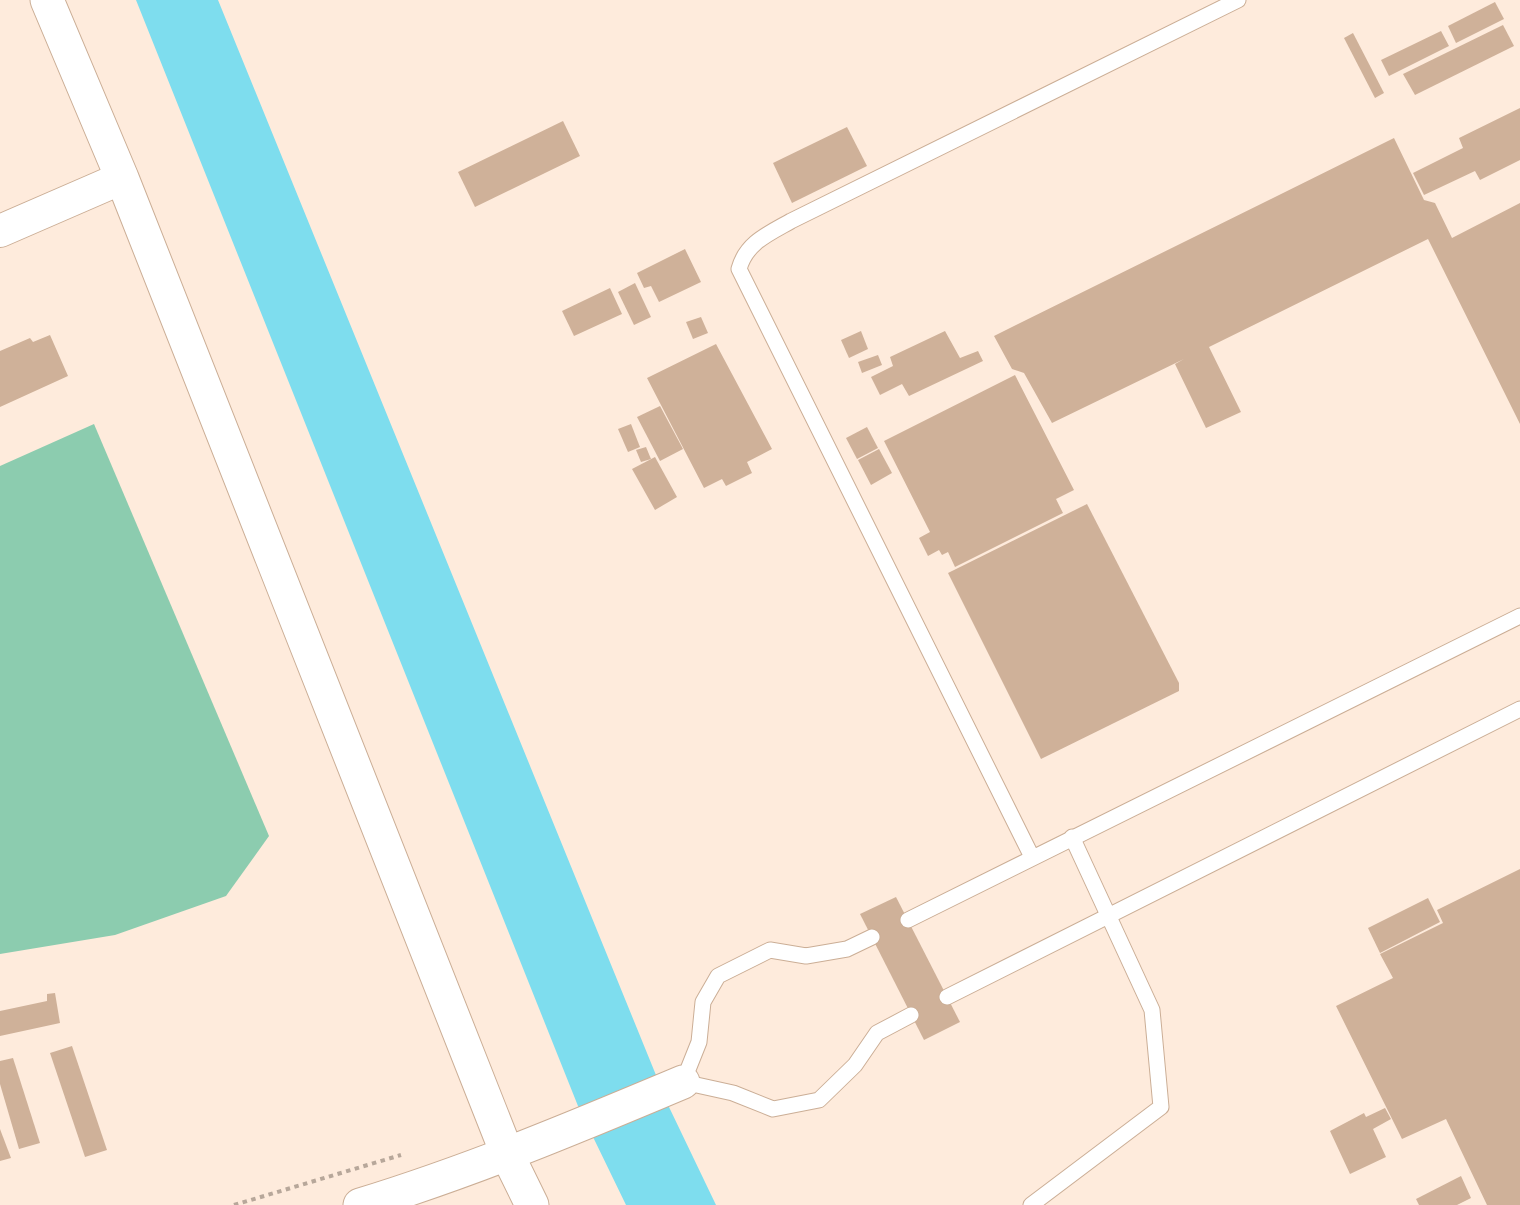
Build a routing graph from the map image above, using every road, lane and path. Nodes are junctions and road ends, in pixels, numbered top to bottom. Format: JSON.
{"nodes":[{"id":1,"x":47,"y":0,"type":"edge"},
{"id":2,"x":1238,"y":0,"type":"edge"},
{"id":3,"x":122,"y":178,"type":"junction"},
{"id":4,"x":0,"y":231,"type":"edge"},
{"id":5,"x":1520,"y":616,"type":"edge"},
{"id":6,"x":1520,"y":709,"type":"edge"},
{"id":7,"x":1071,"y":837,"type":"junction"},
{"id":8,"x":1032,"y":857,"type":"junction"},
{"id":9,"x":1108,"y":915,"type":"junction"},
{"id":10,"x":908,"y":920,"type":"dead end"},
{"id":11,"x":872,"y":937,"type":"dead end"},
{"id":12,"x":947,"y":997,"type":"dead end"},
{"id":13,"x":911,"y":1016,"type":"dead end"},
{"id":14,"x":683,"y":1082,"type":"junction"},
{"id":15,"x":404,"y":1154,"type":"dead end"},
{"id":16,"x":508,"y":1156,"type":"junction"},
{"id":17,"x":234,"y":1205,"type":"edge"},
{"id":18,"x":360,"y":1205,"type":"edge"},
{"id":19,"x":532,"y":1205,"type":"edge"},
{"id":20,"x":1031,"y":1205,"type":"edge"}],
"edges":[{"from":1,"to":3,"type":"street"},
{"from":2,"to":8,"type":"lane"},
{"from":3,"to":4,"type":"street"},
{"from":3,"to":16,"type":"street"},
{"from":5,"to":7,"type":"lane"},
{"from":6,"to":9,"type":"lane"},
{"from":7,"to":8,"type":"lane"},
{"from":7,"to":9,"type":"lane"},
{"from":8,"to":10,"type":"lane"},
{"from":9,"to":12,"type":"lane"},
{"from":9,"to":20,"type":"lane"},
{"from":11,"to":14,"type":"lane"},
{"from":13,"to":14,"type":"lane"},
{"from":14,"to":16,"type":"street"},
{"from":15,"to":17,"type":"path"},
{"from":16,"to":18,"type":"street"},
{"from":16,"to":19,"type":"street"}]}
